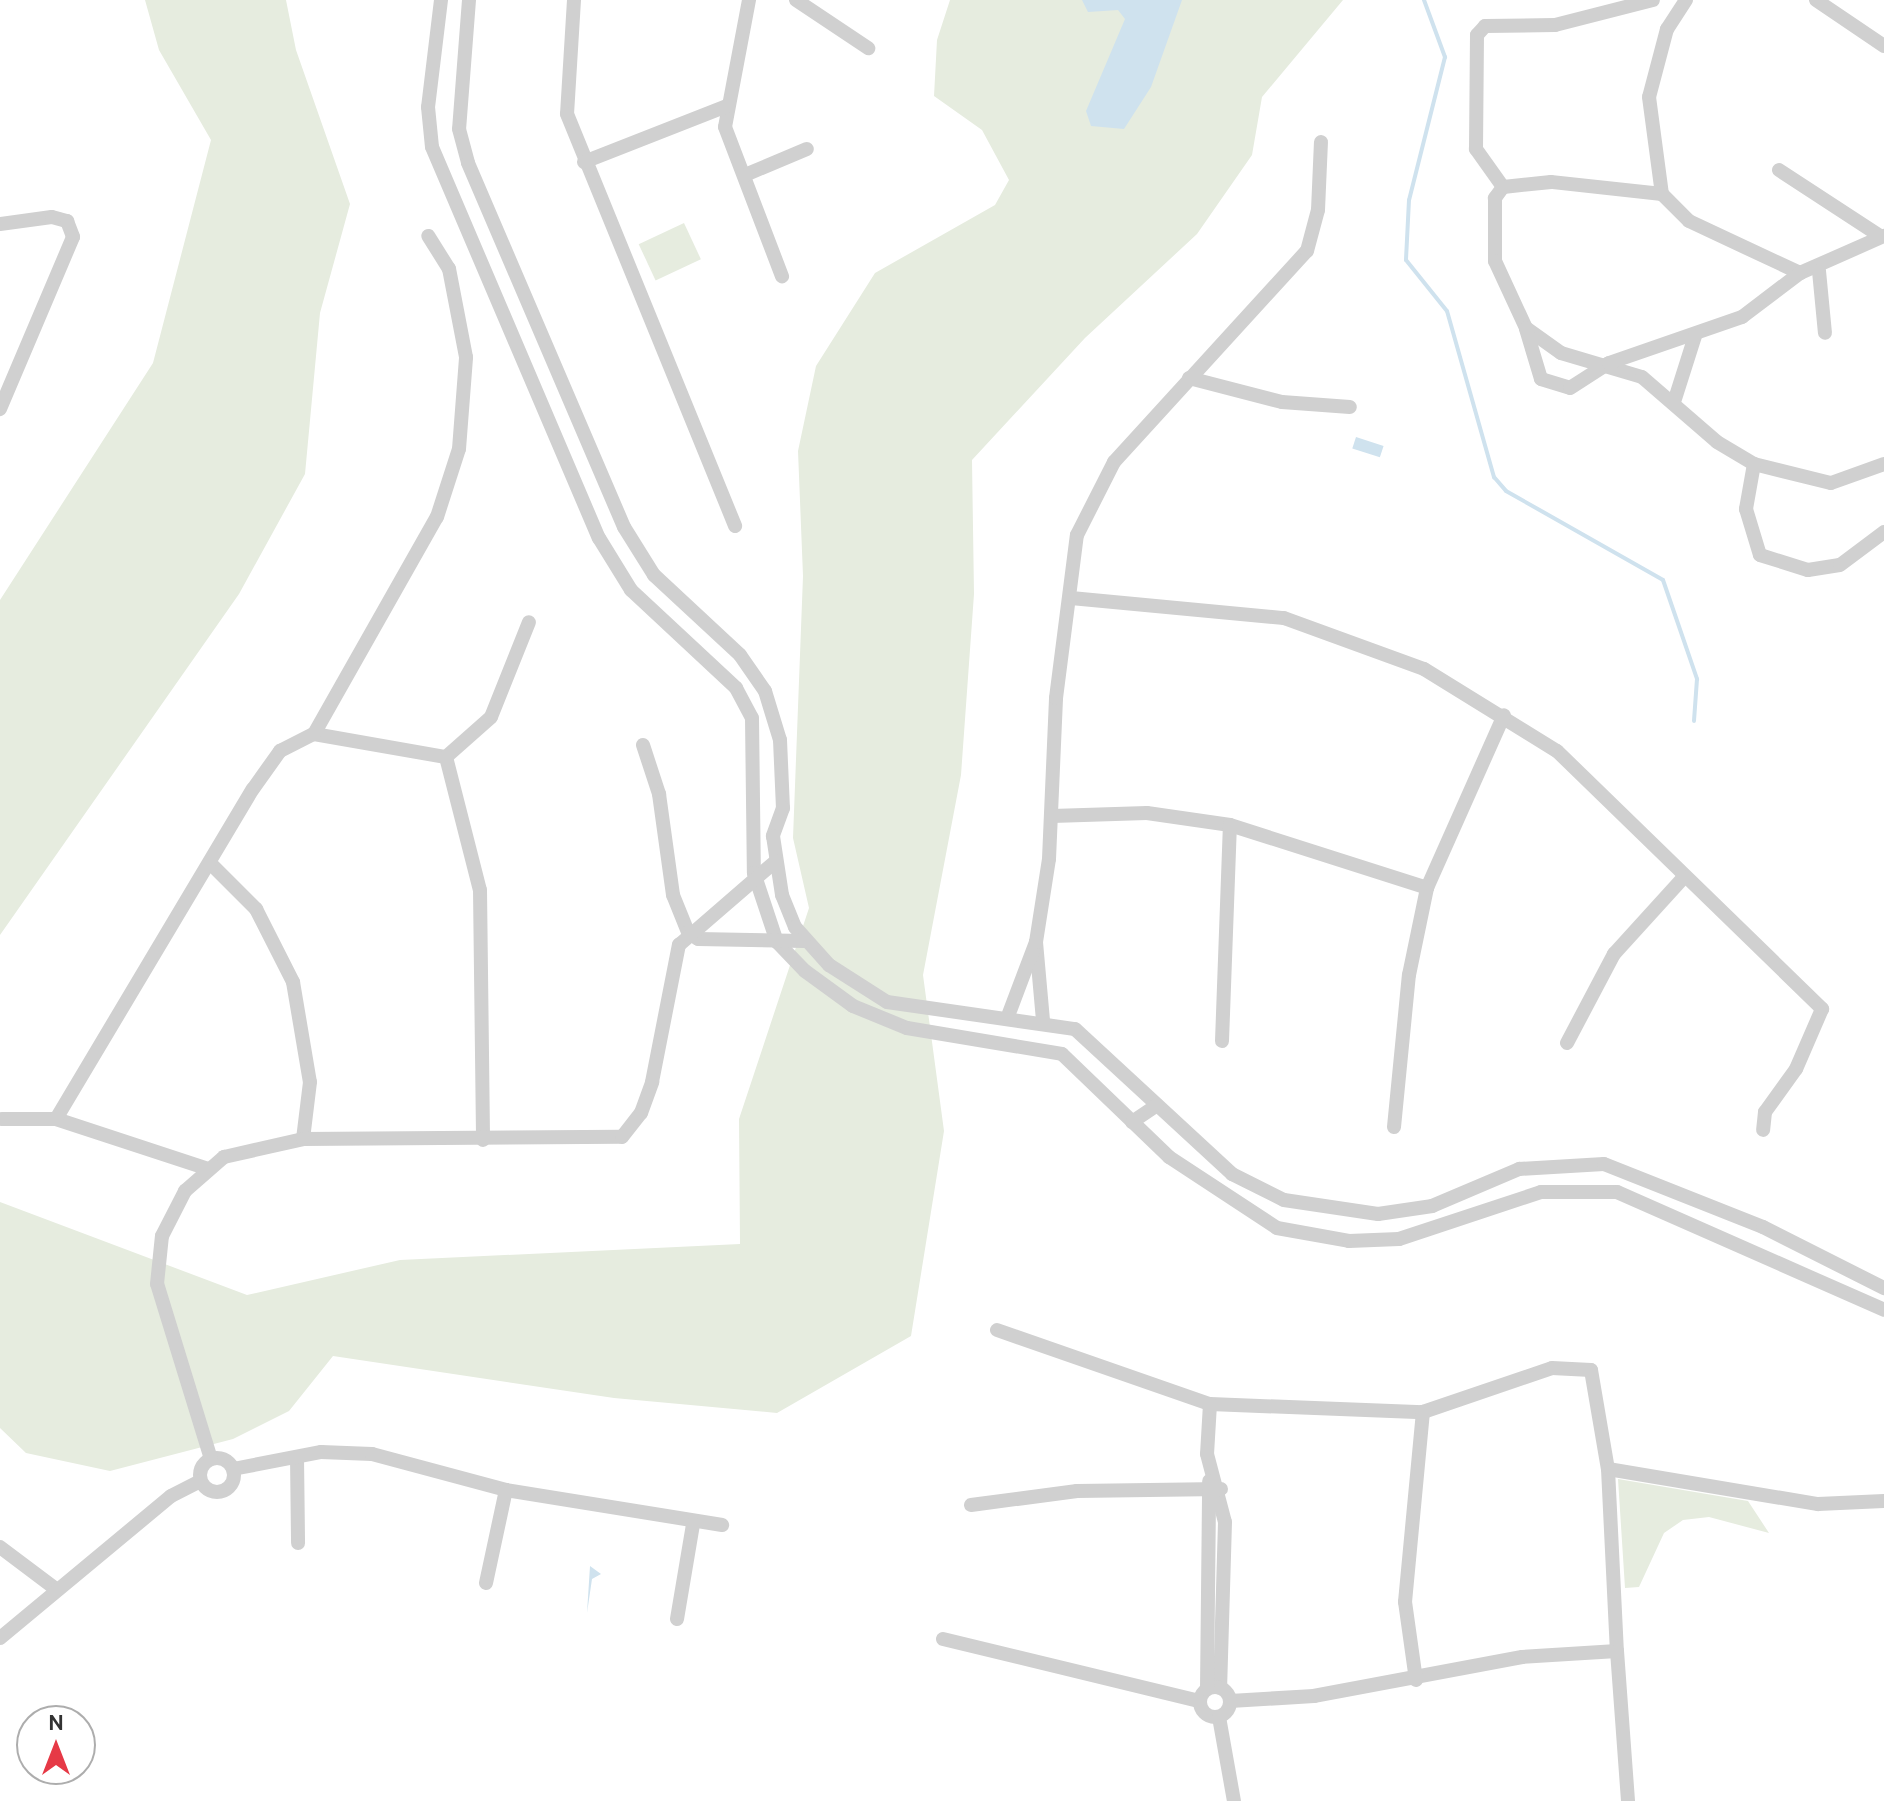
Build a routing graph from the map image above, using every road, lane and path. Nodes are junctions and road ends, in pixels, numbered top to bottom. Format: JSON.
{"nodes":[{"id":1,"x":441,"y":0,"type":"edge"},
{"id":2,"x":469,"y":0,"type":"edge"},
{"id":3,"x":574,"y":0,"type":"edge"},
{"id":4,"x":749,"y":0,"type":"edge"},
{"id":5,"x":796,"y":0,"type":"edge"},
{"id":6,"x":1653,"y":0,"type":"edge"},
{"id":7,"x":1686,"y":0,"type":"edge"},
{"id":8,"x":1816,"y":0,"type":"edge"},
{"id":9,"x":1884,"y":46,"type":"edge"},
{"id":10,"x":868,"y":48,"type":"dead end"},
{"id":11,"x":727,"y":106,"type":"junction"},
{"id":12,"x":1321,"y":142,"type":"dead end"},
{"id":13,"x":807,"y":149,"type":"dead end"},
{"id":14,"x":584,"y":162,"type":"junction"},
{"id":15,"x":1779,"y":170,"type":"dead end"},
{"id":16,"x":745,"y":175,"type":"junction"},
{"id":17,"x":1503,"y":187,"type":"junction"},
{"id":18,"x":1662,"y":194,"type":"junction"},
{"id":19,"x":0,"y":224,"type":"edge"},
{"id":20,"x":428,"y":236,"type":"dead end"},
{"id":21,"x":1882,"y":236,"type":"edge"},
{"id":22,"x":1819,"y":271,"type":"junction"},
{"id":23,"x":1800,"y":273,"type":"junction"},
{"id":24,"x":782,"y":276,"type":"dead end"},
{"id":25,"x":1526,"y":328,"type":"junction"},
{"id":26,"x":1825,"y":333,"type":"dead end"},
{"id":27,"x":1695,"y":336,"type":"junction"},
{"id":28,"x":1609,"y":363,"type":"junction"},
{"id":29,"x":559,"y":376,"type":"junction"},
{"id":30,"x":1189,"y":378,"type":"junction"},
{"id":31,"x":535,"y":386,"type":"junction"},
{"id":32,"x":1675,"y":399,"type":"junction"},
{"id":33,"x":1350,"y":407,"type":"dead end"},
{"id":34,"x":0,"y":409,"type":"edge"},
{"id":35,"x":1754,"y":464,"type":"junction"},
{"id":36,"x":1884,"y":464,"type":"edge"},
{"id":37,"x":735,"y":526,"type":"dead end"},
{"id":38,"x":1884,"y":532,"type":"edge"},
{"id":39,"x":1071,"y":598,"type":"junction"},
{"id":40,"x":529,"y":622,"type":"dead end"},
{"id":41,"x":1504,"y":715,"type":"junction"},
{"id":42,"x":314,"y":734,"type":"junction"},
{"id":43,"x":643,"y":745,"type":"dead end"},
{"id":44,"x":446,"y":757,"type":"junction"},
{"id":45,"x":1052,"y":816,"type":"junction"},
{"id":46,"x":1230,"y":825,"type":"junction"},
{"id":47,"x":776,"y":861,"type":"junction"},
{"id":48,"x":211,"y":864,"type":"junction"},
{"id":49,"x":754,"y":873,"type":"junction"},
{"id":50,"x":1684,"y":877,"type":"junction"},
{"id":51,"x":1427,"y":888,"type":"junction"},
{"id":52,"x":688,"y":932,"type":"junction"},
{"id":53,"x":804,"y":941,"type":"junction"},
{"id":54,"x":777,"y":942,"type":"junction"},
{"id":55,"x":1036,"y":942,"type":"junction"},
{"id":56,"x":1008,"y":1016,"type":"junction"},
{"id":57,"x":1043,"y":1021,"type":"junction"},
{"id":58,"x":1222,"y":1041,"type":"dead end"},
{"id":59,"x":1567,"y":1043,"type":"dead end"},
{"id":60,"x":1157,"y":1105,"type":"junction"},
{"id":61,"x":2,"y":1119,"type":"dead end"},
{"id":62,"x":56,"y":1119,"type":"junction"},
{"id":63,"x":1132,"y":1122,"type":"junction"},
{"id":64,"x":1179,"y":1127,"type":"junction"},
{"id":65,"x":1394,"y":1127,"type":"dead end"},
{"id":66,"x":1763,"y":1130,"type":"dead end"},
{"id":67,"x":303,"y":1139,"type":"junction"},
{"id":68,"x":483,"y":1140,"type":"junction"},
{"id":69,"x":1161,"y":1148,"type":"junction"},
{"id":70,"x":208,"y":1169,"type":"junction"},
{"id":71,"x":1689,"y":1195,"type":"junction"},
{"id":72,"x":1678,"y":1215,"type":"junction"},
{"id":73,"x":1884,"y":1288,"type":"edge"},
{"id":74,"x":1884,"y":1310,"type":"edge"},
{"id":75,"x":997,"y":1330,"type":"dead end"},
{"id":76,"x":1210,"y":1404,"type":"junction"},
{"id":77,"x":1423,"y":1412,"type":"junction"},
{"id":78,"x":297,"y":1457,"type":"junction"},
{"id":79,"x":211,"y":1459,"type":"junction"},
{"id":80,"x":233,"y":1469,"type":"junction"},
{"id":81,"x":1608,"y":1469,"type":"junction"},
{"id":82,"x":200,"y":1481,"type":"junction"},
{"id":83,"x":1214,"y":1489,"type":"junction"},
{"id":84,"x":506,"y":1490,"type":"junction"},
{"id":85,"x":1884,"y":1501,"type":"edge"},
{"id":86,"x":971,"y":1505,"type":"dead end"},
{"id":87,"x":693,"y":1524,"type":"junction"},
{"id":88,"x":722,"y":1525,"type":"dead end"},
{"id":89,"x":298,"y":1543,"type":"dead end"},
{"id":90,"x":0,"y":1547,"type":"edge"},
{"id":91,"x":486,"y":1583,"type":"dead end"},
{"id":92,"x":56,"y":1589,"type":"junction"},
{"id":93,"x":677,"y":1619,"type":"dead end"},
{"id":94,"x":0,"y":1638,"type":"edge"},
{"id":95,"x":943,"y":1639,"type":"dead end"},
{"id":96,"x":1617,"y":1651,"type":"junction"},
{"id":97,"x":1416,"y":1680,"type":"junction"},
{"id":98,"x":1214,"y":1695,"type":"junction"},
{"id":99,"x":1219,"y":1717,"type":"junction"},
{"id":100,"x":1234,"y":1801,"type":"edge"},
{"id":101,"x":1628,"y":1801,"type":"edge"}],
"edges":[{"from":1,"to":31,"type":"street"},
{"from":2,"to":29,"type":"street"},
{"from":3,"to":14,"type":"street"},
{"from":4,"to":11,"type":"street"},
{"from":5,"to":10,"type":"street"},
{"from":6,"to":17,"type":"street"},
{"from":7,"to":18,"type":"street"},
{"from":8,"to":9,"type":"street"},
{"from":11,"to":14,"type":"street"},
{"from":11,"to":16,"type":"street"},
{"from":12,"to":30,"type":"street"},
{"from":13,"to":16,"type":"street"},
{"from":14,"to":37,"type":"street"},
{"from":15,"to":21,"type":"street"},
{"from":16,"to":24,"type":"street"},
{"from":17,"to":18,"type":"street"},
{"from":17,"to":25,"type":"street"},
{"from":18,"to":23,"type":"street"},
{"from":19,"to":34,"type":"street"},
{"from":20,"to":42,"type":"street"},
{"from":21,"to":22,"type":"street"},
{"from":22,"to":23,"type":"street"},
{"from":22,"to":26,"type":"street"},
{"from":23,"to":27,"type":"street"},
{"from":25,"to":28,"type":"street"},
{"from":25,"to":28,"type":"street"},
{"from":27,"to":28,"type":"street"},
{"from":27,"to":32,"type":"street"},
{"from":28,"to":32,"type":"street"},
{"from":29,"to":31,"type":"street"},
{"from":29,"to":47,"type":"street"},
{"from":30,"to":33,"type":"street"},
{"from":30,"to":39,"type":"street"},
{"from":31,"to":49,"type":"street"},
{"from":32,"to":35,"type":"street"},
{"from":35,"to":36,"type":"street"},
{"from":35,"to":38,"type":"street"},
{"from":39,"to":41,"type":"street"},
{"from":39,"to":45,"type":"street"},
{"from":40,"to":44,"type":"street"},
{"from":41,"to":50,"type":"street"},
{"from":41,"to":51,"type":"street"},
{"from":42,"to":44,"type":"street"},
{"from":42,"to":48,"type":"street"},
{"from":43,"to":52,"type":"street"},
{"from":44,"to":68,"type":"street"},
{"from":45,"to":46,"type":"street"},
{"from":45,"to":55,"type":"street"},
{"from":46,"to":51,"type":"street"},
{"from":46,"to":58,"type":"street"},
{"from":47,"to":49,"type":"street"},
{"from":47,"to":53,"type":"street"},
{"from":48,"to":62,"type":"street"},
{"from":48,"to":67,"type":"street"},
{"from":49,"to":52,"type":"street"},
{"from":49,"to":54,"type":"street"},
{"from":50,"to":59,"type":"street"},
{"from":50,"to":66,"type":"street"},
{"from":51,"to":65,"type":"street"},
{"from":52,"to":54,"type":"street"},
{"from":52,"to":68,"type":"street"},
{"from":53,"to":54,"type":"street"},
{"from":53,"to":56,"type":"street"},
{"from":54,"to":63,"type":"street"},
{"from":55,"to":56,"type":"street"},
{"from":55,"to":57,"type":"street"},
{"from":56,"to":57,"type":"street"},
{"from":57,"to":60,"type":"street"},
{"from":60,"to":63,"type":"street"},
{"from":60,"to":64,"type":"street"},
{"from":61,"to":62,"type":"street"},
{"from":62,"to":70,"type":"street"},
{"from":63,"to":69,"type":"street"},
{"from":64,"to":69,"type":"street"},
{"from":64,"to":71,"type":"street"},
{"from":67,"to":68,"type":"street"},
{"from":67,"to":70,"type":"street"},
{"from":69,"to":72,"type":"street"},
{"from":70,"to":79,"type":"street"},
{"from":71,"to":72,"type":"street"},
{"from":71,"to":73,"type":"street"},
{"from":72,"to":74,"type":"street"},
{"from":75,"to":76,"type":"street"},
{"from":76,"to":77,"type":"street"},
{"from":76,"to":83,"type":"street"},
{"from":77,"to":81,"type":"street"},
{"from":77,"to":97,"type":"street"},
{"from":78,"to":80,"type":"street"},
{"from":78,"to":84,"type":"street"},
{"from":78,"to":89,"type":"street"},
{"from":79,"to":80,"type":"street"},
{"from":79,"to":82,"type":"street"},
{"from":80,"to":82,"type":"street"},
{"from":81,"to":85,"type":"street"},
{"from":81,"to":96,"type":"street"},
{"from":82,"to":92,"type":"street"},
{"from":83,"to":86,"type":"street"},
{"from":83,"to":98,"type":"street"},
{"from":84,"to":87,"type":"street"},
{"from":84,"to":91,"type":"street"},
{"from":87,"to":88,"type":"street"},
{"from":87,"to":93,"type":"street"},
{"from":90,"to":92,"type":"street"},
{"from":92,"to":94,"type":"street"},
{"from":95,"to":98,"type":"street"},
{"from":96,"to":97,"type":"street"},
{"from":96,"to":101,"type":"street"},
{"from":97,"to":98,"type":"street"},
{"from":98,"to":99,"type":"street"},
{"from":98,"to":99,"type":"street"},
{"from":99,"to":100,"type":"street"}]}
